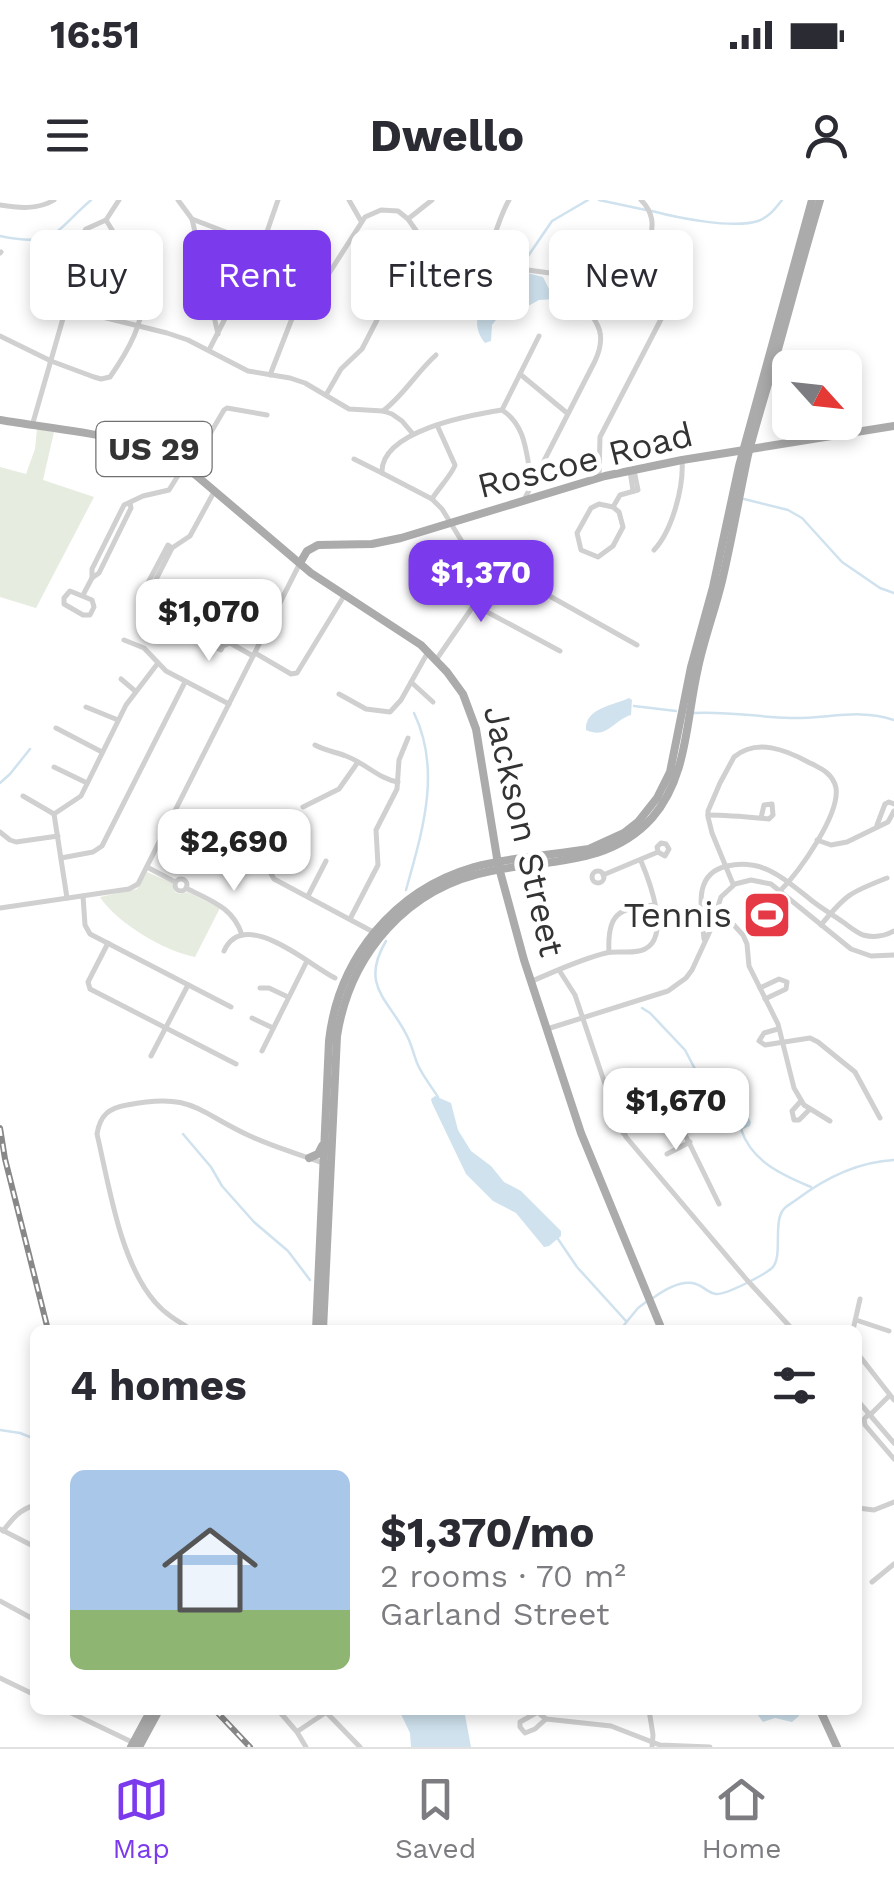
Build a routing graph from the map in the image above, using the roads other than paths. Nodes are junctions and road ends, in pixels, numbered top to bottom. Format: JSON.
{"nodes":[{"id":1,"x":54,"y":200,"type":"edge"},
{"id":2,"x":118,"y":200,"type":"edge"},
{"id":3,"x":178,"y":200,"type":"edge"},
{"id":4,"x":278,"y":200,"type":"edge"},
{"id":5,"x":348,"y":200,"type":"edge"},
{"id":6,"x":432,"y":200,"type":"edge"},
{"id":7,"x":508,"y":200,"type":"edge"},
{"id":8,"x":641,"y":200,"type":"edge"},
{"id":9,"x":812,"y":201,"type":"edge"},
{"id":10,"x":0,"y":206,"type":"edge"},
{"id":11,"x":192,"y":219,"type":"junction"},
{"id":12,"x":408,"y":219,"type":"junction"},
{"id":13,"x":106,"y":220,"type":"junction"},
{"id":14,"x":361,"y":221,"type":"junction"},
{"id":15,"x":85,"y":230,"type":"edge"},
{"id":16,"x":221,"y":230,"type":"edge"},
{"id":17,"x":268,"y":230,"type":"edge"},
{"id":18,"x":416,"y":230,"type":"edge"},
{"id":19,"x":496,"y":230,"type":"edge"},
{"id":20,"x":652,"y":230,"type":"edge"},
{"id":21,"x":331,"y":268,"type":"edge"},
{"id":22,"x":63,"y":320,"type":"edge"},
{"id":23,"x":114,"y":320,"type":"edge"},
{"id":24,"x":225,"y":320,"type":"edge"},
{"id":25,"x":291,"y":320,"type":"edge"},
{"id":26,"x":376,"y":320,"type":"dead end"},
{"id":27,"x":594,"y":320,"type":"edge"},
{"id":28,"x":661,"y":320,"type":"edge"},
{"id":29,"x":138,"y":326,"type":"junction"},
{"id":30,"x":218,"y":334,"type":"junction"},
{"id":31,"x":0,"y":336,"type":"edge"},
{"id":32,"x":539,"y":336,"type":"dead end"},
{"id":33,"x":209,"y":350,"type":"junction"},
{"id":34,"x":436,"y":355,"type":"dead end"},
{"id":35,"x":51,"y":361,"type":"junction"},
{"id":36,"x":520,"y":374,"type":"junction"},
{"id":37,"x":270,"y":375,"type":"junction"},
{"id":38,"x":326,"y":396,"type":"junction"},
{"id":39,"x":502,"y":410,"type":"junction"},
{"id":40,"x":383,"y":411,"type":"junction"},
{"id":41,"x":567,"y":413,"type":"junction"},
{"id":42,"x":268,"y":415,"type":"dead end"},
{"id":43,"x":0,"y":420,"type":"edge"},
{"id":44,"x":32,"y":426,"type":"junction"},
{"id":45,"x":436,"y":426,"type":"junction"},
{"id":46,"x":894,"y":426,"type":"edge"},
{"id":47,"x":413,"y":434,"type":"junction"},
{"id":48,"x":754,"y":436,"type":"junction"},
{"id":49,"x":771,"y":447,"type":"junction"},
{"id":50,"x":746,"y":451,"type":"junction"},
{"id":51,"x":726,"y":454,"type":"junction"},
{"id":52,"x":354,"y":459,"type":"dead end"},
{"id":53,"x":682,"y":460,"type":"junction"},
{"id":54,"x":187,"y":466,"type":"junction"},
{"id":55,"x":739,"y":466,"type":"junction"},
{"id":56,"x":454,"y":468,"type":"junction"},
{"id":57,"x":464,"y":470,"type":"dead end"},
{"id":58,"x":632,"y":471,"type":"junction"},
{"id":59,"x":382,"y":473,"type":"junction"},
{"id":60,"x":598,"y":478,"type":"junction"},
{"id":61,"x":532,"y":482,"type":"junction"},
{"id":62,"x":215,"y":491,"type":"junction"},
{"id":63,"x":432,"y":499,"type":"junction"},
{"id":64,"x":524,"y":500,"type":"junction"},
{"id":65,"x":613,"y":507,"type":"junction"},
{"id":66,"x":448,"y":523,"type":"junction"},
{"id":67,"x":172,"y":548,"type":"junction"},
{"id":68,"x":654,"y":550,"type":"dead end"},
{"id":69,"x":300,"y":564,"type":"junction"},
{"id":70,"x":493,"y":572,"type":"junction"},
{"id":71,"x":83,"y":596,"type":"junction"},
{"id":72,"x":344,"y":596,"type":"junction"},
{"id":73,"x":474,"y":605,"type":"junction"},
{"id":74,"x":182,"y":631,"type":"dead end"},
{"id":75,"x":124,"y":640,"type":"dead end"},
{"id":76,"x":638,"y":646,"type":"dead end"},
{"id":77,"x":560,"y":650,"type":"dead end"},
{"id":78,"x":428,"y":652,"type":"junction"},
{"id":79,"x":254,"y":655,"type":"junction"},
{"id":80,"x":436,"y":660,"type":"junction"},
{"id":81,"x":158,"y":663,"type":"junction"},
{"id":82,"x":121,"y":679,"type":"dead end"},
{"id":83,"x":185,"y":682,"type":"junction"},
{"id":84,"x":411,"y":682,"type":"junction"},
{"id":85,"x":135,"y":690,"type":"junction"},
{"id":86,"x":338,"y":694,"type":"dead end"},
{"id":87,"x":433,"y":702,"type":"dead end"},
{"id":88,"x":229,"y":704,"type":"junction"},
{"id":89,"x":86,"y":707,"type":"dead end"},
{"id":90,"x":118,"y":720,"type":"junction"},
{"id":91,"x":56,"y":728,"type":"dead end"},
{"id":92,"x":408,"y":738,"type":"dead end"},
{"id":93,"x":315,"y":745,"type":"dead end"},
{"id":94,"x":102,"y":752,"type":"junction"},
{"id":95,"x":358,"y":762,"type":"junction"},
{"id":96,"x":54,"y":766,"type":"dead end"},
{"id":97,"x":398,"y":782,"type":"junction"},
{"id":98,"x":88,"y":783,"type":"junction"},
{"id":99,"x":23,"y":796,"type":"dead end"},
{"id":100,"x":303,"y":806,"type":"dead end"},
{"id":101,"x":894,"y":808,"type":"edge"},
{"id":102,"x":54,"y":814,"type":"junction"},
{"id":103,"x":708,"y":816,"type":"junction"},
{"id":104,"x":761,"y":818,"type":"dead end"},
{"id":105,"x":875,"y":828,"type":"junction"},
{"id":106,"x":0,"y":832,"type":"edge"},
{"id":107,"x":58,"y":836,"type":"junction"},
{"id":108,"x":818,"y":840,"type":"junction"},
{"id":109,"x":496,"y":848,"type":"junction"},
{"id":110,"x":658,"y":852,"type":"dead end"},
{"id":111,"x":62,"y":858,"type":"junction"},
{"id":112,"x":272,"y":858,"type":"dead end"},
{"id":113,"x":326,"y":861,"type":"dead end"},
{"id":114,"x":641,"y":861,"type":"junction"},
{"id":115,"x":515,"y":863,"type":"junction"},
{"id":116,"x":498,"y":866,"type":"junction"},
{"id":117,"x":726,"y":866,"type":"junction"},
{"id":118,"x":147,"y":867,"type":"junction"},
{"id":119,"x":480,"y":869,"type":"junction"},
{"id":120,"x":603,"y":875,"type":"dead end"},
{"id":121,"x":887,"y":878,"type":"dead end"},
{"id":122,"x":788,"y":882,"type":"junction"},
{"id":123,"x":734,"y":885,"type":"junction"},
{"id":124,"x":503,"y":886,"type":"junction"},
{"id":125,"x":780,"y":891,"type":"junction"},
{"id":126,"x":83,"y":896,"type":"junction"},
{"id":127,"x":308,"y":896,"type":"junction"},
{"id":128,"x":68,"y":898,"type":"junction"},
{"id":129,"x":654,"y":904,"type":"junction"},
{"id":130,"x":0,"y":908,"type":"edge"},
{"id":131,"x":830,"y":913,"type":"junction"},
{"id":132,"x":702,"y":916,"type":"junction"},
{"id":133,"x":716,"y":917,"type":"junction"},
{"id":134,"x":350,"y":919,"type":"junction"},
{"id":135,"x":657,"y":923,"type":"junction"},
{"id":136,"x":821,"y":925,"type":"junction"},
{"id":137,"x":894,"y":931,"type":"edge"},
{"id":138,"x":376,"y":934,"type":"junction"},
{"id":139,"x":242,"y":935,"type":"junction"},
{"id":140,"x":108,"y":943,"type":"junction"},
{"id":141,"x":705,"y":943,"type":"junction"},
{"id":142,"x":224,"y":952,"type":"dead end"},
{"id":143,"x":609,"y":952,"type":"junction"},
{"id":144,"x":894,"y":955,"type":"edge"},
{"id":145,"x":306,"y":961,"type":"junction"},
{"id":146,"x":350,"y":969,"type":"junction"},
{"id":147,"x":559,"y":970,"type":"junction"},
{"id":148,"x":335,"y":978,"type":"junction"},
{"id":149,"x":532,"y":981,"type":"junction"},
{"id":150,"x":188,"y":986,"type":"junction"},
{"id":151,"x":260,"y":988,"type":"dead end"},
{"id":152,"x":760,"y":988,"type":"junction"},
{"id":153,"x":341,"y":989,"type":"junction"},
{"id":154,"x":288,"y":997,"type":"junction"},
{"id":155,"x":766,"y":1000,"type":"junction"},
{"id":156,"x":231,"y":1007,"type":"dead end"},
{"id":157,"x":252,"y":1018,"type":"dead end"},
{"id":158,"x":583,"y":1018,"type":"junction"},
{"id":159,"x":166,"y":1028,"type":"junction"},
{"id":160,"x":273,"y":1028,"type":"junction"},
{"id":161,"x":779,"y":1028,"type":"junction"},
{"id":162,"x":547,"y":1030,"type":"junction"},
{"id":163,"x":784,"y":1042,"type":"junction"},
{"id":164,"x":262,"y":1051,"type":"dead end"},
{"id":165,"x":151,"y":1056,"type":"dead end"},
{"id":166,"x":236,"y":1064,"type":"dead end"},
{"id":167,"x":801,"y":1101,"type":"junction"},
{"id":168,"x":810,"y":1109,"type":"junction"},
{"id":169,"x":880,"y":1118,"type":"dead end"},
{"id":170,"x":830,"y":1121,"type":"dead end"},
{"id":171,"x":325,"y":1132,"type":"junction"},
{"id":172,"x":623,"y":1132,"type":"junction"},
{"id":173,"x":690,"y":1142,"type":"junction"},
{"id":174,"x":667,"y":1154,"type":"dead end"},
{"id":175,"x":309,"y":1158,"type":"junction"},
{"id":176,"x":327,"y":1164,"type":"junction"},
{"id":177,"x":719,"y":1204,"type":"dead end"},
{"id":178,"x":860,"y":1299,"type":"dead end"},
{"id":179,"x":856,"y":1320,"type":"junction"},
{"id":180,"x":185,"y":1325,"type":"edge"},
{"id":181,"x":316,"y":1325,"type":"edge"},
{"id":182,"x":324,"y":1325,"type":"edge"},
{"id":183,"x":660,"y":1325,"type":"edge"},
{"id":184,"x":788,"y":1325,"type":"edge"},
{"id":185,"x":854,"y":1325,"type":"edge"},
{"id":186,"x":890,"y":1330,"type":"dead end"},
{"id":187,"x":862,"y":1359,"type":"edge"},
{"id":188,"x":892,"y":1397,"type":"edge"},
{"id":189,"x":862,"y":1405,"type":"edge"},
{"id":190,"x":869,"y":1413,"type":"junction"},
{"id":191,"x":894,"y":1444,"type":"edge"},
{"id":192,"x":894,"y":1459,"type":"edge"},
{"id":193,"x":894,"y":1502,"type":"edge"},
{"id":194,"x":30,"y":1507,"type":"edge"},
{"id":195,"x":862,"y":1508,"type":"edge"},
{"id":196,"x":2,"y":1530,"type":"edge"},
{"id":197,"x":30,"y":1544,"type":"edge"},
{"id":198,"x":894,"y":1564,"type":"edge"},
{"id":199,"x":872,"y":1582,"type":"dead end"},
{"id":200,"x":0,"y":1601,"type":"edge"},
{"id":201,"x":30,"y":1617,"type":"edge"},
{"id":202,"x":0,"y":1678,"type":"edge"},
{"id":203,"x":30,"y":1693,"type":"edge"},
{"id":204,"x":75,"y":1715,"type":"edge"},
{"id":205,"x":149,"y":1715,"type":"edge"},
{"id":206,"x":156,"y":1715,"type":"edge"},
{"id":207,"x":282,"y":1715,"type":"edge"},
{"id":208,"x":320,"y":1715,"type":"edge"},
{"id":209,"x":327,"y":1715,"type":"edge"},
{"id":210,"x":530,"y":1715,"type":"edge"},
{"id":211,"x":541,"y":1715,"type":"edge"},
{"id":212,"x":650,"y":1715,"type":"edge"},
{"id":213,"x":822,"y":1715,"type":"edge"},
{"id":214,"x":546,"y":1719,"type":"junction"},
{"id":215,"x":297,"y":1732,"type":"junction"},
{"id":216,"x":652,"y":1744,"type":"edge"},
{"id":217,"x":136,"y":1746,"type":"edge"},
{"id":218,"x":306,"y":1747,"type":"edge"},
{"id":219,"x":360,"y":1747,"type":"edge"},
{"id":220,"x":710,"y":1747,"type":"edge"},
{"id":221,"x":836,"y":1747,"type":"edge"}],
"edges":[{"from":1,"to":10,"type":"street"},
{"from":2,"to":13,"type":"street"},
{"from":3,"to":11,"type":"street"},
{"from":4,"to":17,"type":"street"},
{"from":5,"to":14,"type":"street"},
{"from":6,"to":12,"type":"street"},
{"from":7,"to":19,"type":"street"},
{"from":8,"to":20,"type":"street"},
{"from":9,"to":48,"type":"main road"},
{"from":9,"to":50,"type":"main road"},
{"from":11,"to":16,"type":"street"},
{"from":11,"to":30,"type":"street"},
{"from":12,"to":14,"type":"street"},
{"from":12,"to":18,"type":"street"},
{"from":13,"to":15,"type":"street"},
{"from":13,"to":29,"type":"street"},
{"from":14,"to":21,"type":"street"},
{"from":22,"to":35,"type":"street"},
{"from":23,"to":29,"type":"street"},
{"from":24,"to":30,"type":"street"},
{"from":25,"to":37,"type":"street"},
{"from":26,"to":38,"type":"street"},
{"from":27,"to":41,"type":"street"},
{"from":28,"to":60,"type":"street"},
{"from":29,"to":33,"type":"street"},
{"from":29,"to":35,"type":"street"},
{"from":30,"to":33,"type":"street"},
{"from":31,"to":35,"type":"street"},
{"from":32,"to":36,"type":"street"},
{"from":33,"to":37,"type":"street"},
{"from":34,"to":40,"type":"street"},
{"from":35,"to":44,"type":"street"},
{"from":36,"to":39,"type":"street"},
{"from":36,"to":41,"type":"street"},
{"from":37,"to":38,"type":"street"},
{"from":38,"to":40,"type":"street"},
{"from":39,"to":45,"type":"street"},
{"from":39,"to":61,"type":"street"},
{"from":40,"to":47,"type":"street"},
{"from":41,"to":61,"type":"street"},
{"from":42,"to":54,"type":"street"},
{"from":43,"to":44,"type":"main road","name":"Jackson Street","number":"US 29"},
{"from":44,"to":54,"type":"main road","name":"Jackson Street","number":"US 29"},
{"from":45,"to":47,"type":"street"},
{"from":45,"to":56,"type":"street"},
{"from":46,"to":49,"type":"main road","name":"Roscoe Road"},
{"from":47,"to":59,"type":"street"},
{"from":48,"to":49,"type":"main road"},
{"from":48,"to":50,"type":"main road"},
{"from":49,"to":50,"type":"main road","name":"Roscoe Road"},
{"from":50,"to":51,"type":"main road","name":"Roscoe Road"},
{"from":50,"to":55,"type":"main road"},
{"from":50,"to":115,"type":"main road"},
{"from":51,"to":53,"type":"main road","name":"Roscoe Road"},
{"from":51,"to":55,"type":"main road"},
{"from":52,"to":59,"type":"street"},
{"from":53,"to":58,"type":"main road","name":"Roscoe Road"},
{"from":53,"to":68,"type":"street"},
{"from":54,"to":62,"type":"main road","name":"Jackson Street","number":"US 29"},
{"from":54,"to":71,"type":"street"},
{"from":55,"to":115,"type":"main road"},
{"from":56,"to":57,"type":"street"},
{"from":56,"to":63,"type":"street"},
{"from":58,"to":60,"type":"main road","name":"Roscoe Road"},
{"from":58,"to":65,"type":"street"},
{"from":59,"to":63,"type":"street"},
{"from":60,"to":64,"type":"main road","name":"Roscoe Road"},
{"from":61,"to":64,"type":"street"},
{"from":62,"to":67,"type":"street"},
{"from":62,"to":69,"type":"main road","name":"Jackson Street","number":"US 29"},
{"from":63,"to":66,"type":"street"},
{"from":64,"to":66,"type":"main road","name":"Roscoe Road"},
{"from":65,"to":65,"type":"street"},
{"from":66,"to":69,"type":"main road","name":"Roscoe Road"},
{"from":66,"to":70,"type":"street"},
{"from":67,"to":67,"type":"street"},
{"from":69,"to":72,"type":"main road","name":"Jackson Street","number":"US 29"},
{"from":69,"to":79,"type":"street"},
{"from":70,"to":73,"type":"street"},
{"from":70,"to":76,"type":"street"},
{"from":71,"to":71,"type":"street"},
{"from":72,"to":78,"type":"main road","name":"Jackson Street","number":"US 29"},
{"from":72,"to":79,"type":"street"},
{"from":73,"to":77,"type":"street"},
{"from":73,"to":80,"type":"street"},
{"from":74,"to":79,"type":"street"},
{"from":75,"to":81,"type":"street"},
{"from":78,"to":80,"type":"main road","name":"Jackson Street","number":"US 29"},
{"from":78,"to":84,"type":"street"},
{"from":79,"to":88,"type":"street"},
{"from":80,"to":109,"type":"main road","name":"Jackson Street","number":"US 29"},
{"from":81,"to":83,"type":"street"},
{"from":81,"to":85,"type":"street"},
{"from":82,"to":85,"type":"street"},
{"from":83,"to":88,"type":"street"},
{"from":83,"to":111,"type":"street"},
{"from":84,"to":86,"type":"street"},
{"from":84,"to":87,"type":"street"},
{"from":85,"to":90,"type":"street"},
{"from":88,"to":118,"type":"street"},
{"from":89,"to":90,"type":"street"},
{"from":90,"to":94,"type":"street"},
{"from":91,"to":94,"type":"street"},
{"from":92,"to":97,"type":"street"},
{"from":93,"to":95,"type":"street"},
{"from":94,"to":98,"type":"street"},
{"from":95,"to":97,"type":"street"},
{"from":95,"to":100,"type":"street"},
{"from":96,"to":98,"type":"street"},
{"from":97,"to":134,"type":"street"},
{"from":98,"to":102,"type":"street"},
{"from":99,"to":102,"type":"street"},
{"from":101,"to":105,"type":"street"},
{"from":101,"to":105,"type":"street"},
{"from":102,"to":107,"type":"street"},
{"from":103,"to":104,"type":"street"},
{"from":103,"to":108,"type":"street"},
{"from":103,"to":117,"type":"street"},
{"from":105,"to":108,"type":"street"},
{"from":106,"to":107,"type":"street"},
{"from":107,"to":111,"type":"street"},
{"from":108,"to":122,"type":"street"},
{"from":109,"to":115,"type":"main road"},
{"from":109,"to":116,"type":"main road","name":"Jackson Street","number":"US 29"},
{"from":109,"to":119,"type":"main road"},
{"from":110,"to":114,"type":"street"},
{"from":111,"to":128,"type":"street"},
{"from":112,"to":127,"type":"street"},
{"from":113,"to":127,"type":"street"},
{"from":114,"to":120,"type":"street"},
{"from":114,"to":129,"type":"street"},
{"from":115,"to":116,"type":"main road"},
{"from":115,"to":124,"type":"main road"},
{"from":116,"to":119,"type":"main road"},
{"from":116,"to":124,"type":"main road","name":"Jackson Street","number":"US 29"},
{"from":117,"to":122,"type":"street"},
{"from":117,"to":123,"type":"street"},
{"from":117,"to":132,"type":"street"},
{"from":118,"to":126,"type":"street"},
{"from":118,"to":139,"type":"street"},
{"from":119,"to":124,"type":"main road"},
{"from":119,"to":138,"type":"main road"},
{"from":121,"to":131,"type":"street"},
{"from":122,"to":125,"type":"street"},
{"from":122,"to":131,"type":"street"},
{"from":123,"to":125,"type":"street"},
{"from":123,"to":133,"type":"street"},
{"from":124,"to":149,"type":"main road","name":"Jackson Street","number":"US 29"},
{"from":125,"to":136,"type":"street"},
{"from":126,"to":128,"type":"street"},
{"from":126,"to":140,"type":"street"},
{"from":127,"to":134,"type":"street"},
{"from":128,"to":130,"type":"street"},
{"from":129,"to":135,"type":"street"},
{"from":129,"to":143,"type":"street"},
{"from":131,"to":136,"type":"street"},
{"from":131,"to":137,"type":"street"},
{"from":132,"to":133,"type":"street"},
{"from":132,"to":135,"type":"street"},
{"from":132,"to":141,"type":"street"},
{"from":133,"to":141,"type":"street"},
{"from":133,"to":152,"type":"street"},
{"from":134,"to":138,"type":"street"},
{"from":135,"to":143,"type":"street"},
{"from":136,"to":144,"type":"street"},
{"from":138,"to":146,"type":"main road"},
{"from":138,"to":176,"type":"main road"},
{"from":139,"to":142,"type":"street"},
{"from":139,"to":145,"type":"street"},
{"from":140,"to":150,"type":"street"},
{"from":140,"to":159,"type":"street"},
{"from":141,"to":158,"type":"street"},
{"from":143,"to":147,"type":"street"},
{"from":145,"to":148,"type":"street"},
{"from":145,"to":154,"type":"street"},
{"from":146,"to":148,"type":"street"},
{"from":146,"to":153,"type":"main road"},
{"from":147,"to":149,"type":"street"},
{"from":147,"to":158,"type":"street"},
{"from":148,"to":153,"type":"street"},
{"from":149,"to":162,"type":"main road","name":"Jackson Street","number":"US 29"},
{"from":150,"to":156,"type":"street"},
{"from":150,"to":159,"type":"street"},
{"from":151,"to":154,"type":"street"},
{"from":152,"to":155,"type":"street"},
{"from":152,"to":155,"type":"street"},
{"from":153,"to":171,"type":"main road"},
{"from":154,"to":160,"type":"street"},
{"from":155,"to":161,"type":"street"},
{"from":157,"to":160,"type":"street"},
{"from":158,"to":162,"type":"street"},
{"from":158,"to":172,"type":"street"},
{"from":159,"to":165,"type":"street"},
{"from":159,"to":166,"type":"street"},
{"from":160,"to":164,"type":"street"},
{"from":161,"to":163,"type":"street"},
{"from":161,"to":163,"type":"street"},
{"from":162,"to":183,"type":"main road","name":"Jackson Street","number":"US 29"},
{"from":163,"to":167,"type":"street"},
{"from":163,"to":169,"type":"street"},
{"from":167,"to":168,"type":"street"},
{"from":167,"to":168,"type":"street"},
{"from":168,"to":170,"type":"street"},
{"from":171,"to":175,"type":"main road"},
{"from":171,"to":176,"type":"main road"},
{"from":172,"to":173,"type":"street"},
{"from":172,"to":184,"type":"street"},
{"from":173,"to":174,"type":"street"},
{"from":173,"to":177,"type":"street"},
{"from":175,"to":176,"type":"street"},
{"from":175,"to":180,"type":"street"},
{"from":176,"to":181,"type":"main road"},
{"from":176,"to":182,"type":"main road"},
{"from":178,"to":179,"type":"street"},
{"from":179,"to":185,"type":"street"},
{"from":179,"to":186,"type":"street"},
{"from":187,"to":188,"type":"street"},
{"from":188,"to":190,"type":"street"},
{"from":189,"to":190,"type":"street"},
{"from":190,"to":191,"type":"street"},
{"from":190,"to":192,"type":"street"},
{"from":193,"to":195,"type":"street"},
{"from":194,"to":196,"type":"street"},
{"from":196,"to":197,"type":"street"},
{"from":198,"to":199,"type":"street"},
{"from":200,"to":201,"type":"street"},
{"from":202,"to":203,"type":"street"},
{"from":204,"to":217,"type":"street"},
{"from":205,"to":217,"type":"main road"},
{"from":206,"to":217,"type":"main road"},
{"from":207,"to":215,"type":"street"},
{"from":208,"to":215,"type":"street"},
{"from":209,"to":219,"type":"street"},
{"from":210,"to":214,"type":"street"},
{"from":211,"to":214,"type":"street"},
{"from":212,"to":216,"type":"street"},
{"from":213,"to":221,"type":"main road"},
{"from":214,"to":216,"type":"street"},
{"from":215,"to":218,"type":"street"},
{"from":216,"to":220,"type":"street"}]}
